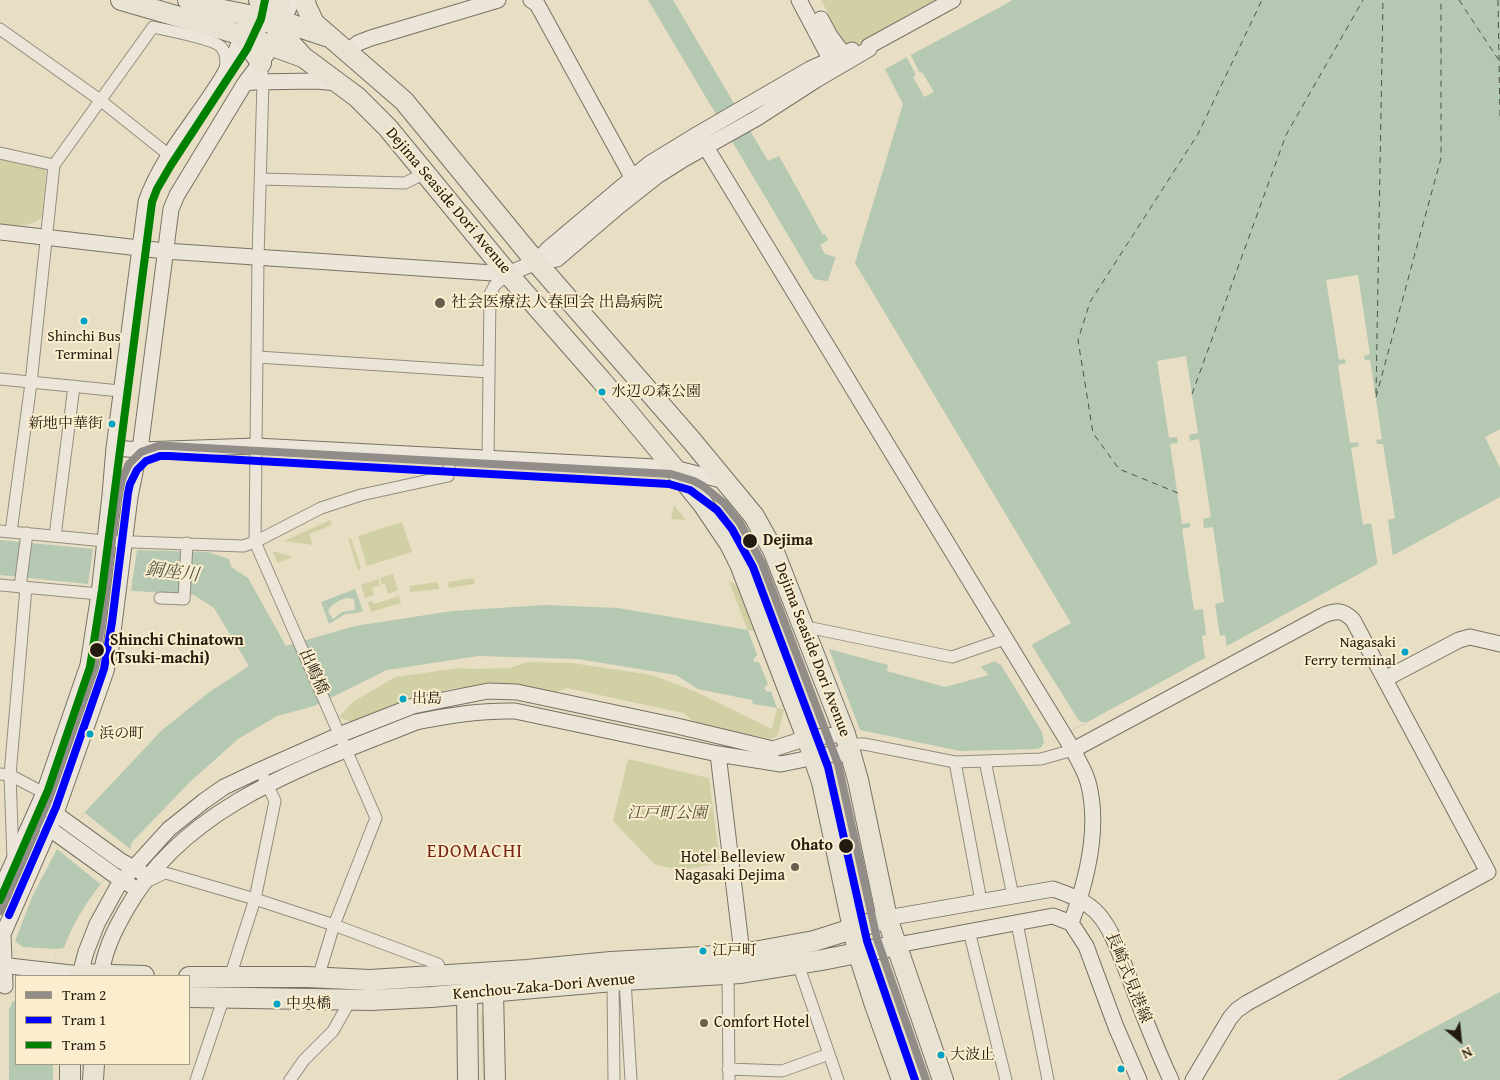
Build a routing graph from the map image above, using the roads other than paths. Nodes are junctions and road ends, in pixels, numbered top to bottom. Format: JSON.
{"nodes":[{"id":1,"x":121,"y":0,"type":"edge"},
{"id":2,"x":188,"y":0,"type":"edge"},
{"id":3,"x":282,"y":0,"type":"edge"},
{"id":4,"x":292,"y":0,"type":"edge"},
{"id":5,"x":305,"y":0,"type":"edge"},
{"id":6,"x":498,"y":0,"type":"edge"},
{"id":7,"x":531,"y":0,"type":"edge"},
{"id":8,"x":799,"y":0,"type":"edge"},
{"id":9,"x":811,"y":0,"type":"edge"},
{"id":10,"x":954,"y":0,"type":"edge"},
{"id":11,"x":211,"y":17,"type":"junction"},
{"id":12,"x":263,"y":28,"type":"edge"},
{"id":13,"x":0,"y":29,"type":"edge"},
{"id":14,"x":242,"y":35,"type":"junction"},
{"id":15,"x":328,"y":36,"type":"junction"},
{"id":16,"x":347,"y":52,"type":"junction"},
{"id":17,"x":840,"y":61,"type":"junction"},
{"id":18,"x":224,"y":75,"type":"junction"},
{"id":19,"x":340,"y":84,"type":"junction"},
{"id":20,"x":100,"y":100,"type":"junction"},
{"id":21,"x":702,"y":141,"type":"junction"},
{"id":22,"x":0,"y":153,"type":"edge"},
{"id":23,"x":169,"y":155,"type":"junction"},
{"id":24,"x":54,"y":165,"type":"junction"},
{"id":25,"x":425,"y":173,"type":"junction"},
{"id":26,"x":632,"y":178,"type":"junction"},
{"id":27,"x":262,"y":179,"type":"junction"},
{"id":28,"x":0,"y":232,"type":"edge"},
{"id":29,"x":46,"y":238,"type":"junction"},
{"id":30,"x":140,"y":247,"type":"junction"},
{"id":31,"x":165,"y":251,"type":"junction"},
{"id":32,"x":258,"y":258,"type":"junction"},
{"id":33,"x":536,"y":262,"type":"junction"},
{"id":34,"x":508,"y":274,"type":"junction"},
{"id":35,"x":258,"y":357,"type":"junction"},
{"id":36,"x":489,"y":372,"type":"junction"},
{"id":37,"x":0,"y":379,"type":"edge"},
{"id":38,"x":31,"y":383,"type":"junction"},
{"id":39,"x":74,"y":386,"type":"junction"},
{"id":40,"x":120,"y":391,"type":"junction"},
{"id":41,"x":256,"y":446,"type":"junction"},
{"id":42,"x":114,"y":448,"type":"junction"},
{"id":43,"x":140,"y":450,"type":"junction"},
{"id":44,"x":450,"y":457,"type":"junction"},
{"id":45,"x":488,"y":458,"type":"junction"},
{"id":46,"x":674,"y":468,"type":"junction"},
{"id":47,"x":725,"y":481,"type":"junction"},
{"id":48,"x":6,"y":531,"type":"edge"},
{"id":49,"x":27,"y":533,"type":"junction"},
{"id":50,"x":55,"y":536,"type":"junction"},
{"id":51,"x":105,"y":541,"type":"junction"},
{"id":52,"x":125,"y":541,"type":"junction"},
{"id":53,"x":255,"y":542,"type":"junction"},
{"id":54,"x":187,"y":543,"type":"junction"},
{"id":55,"x":0,"y":585,"type":"edge"},
{"id":56,"x":23,"y":587,"type":"junction"},
{"id":57,"x":99,"y":594,"type":"junction"},
{"id":58,"x":160,"y":598,"type":"dead end"},
{"id":59,"x":802,"y":626,"type":"junction"},
{"id":60,"x":1007,"y":644,"type":"junction"},
{"id":61,"x":1500,"y":644,"type":"edge"},
{"id":62,"x":1384,"y":680,"type":"junction"},
{"id":63,"x":339,"y":735,"type":"junction"},
{"id":64,"x":807,"y":738,"type":"junction"},
{"id":65,"x":846,"y":739,"type":"junction"},
{"id":66,"x":1073,"y":750,"type":"junction"},
{"id":67,"x":346,"y":751,"type":"junction"},
{"id":68,"x":718,"y":754,"type":"junction"},
{"id":69,"x":813,"y":758,"type":"junction"},
{"id":70,"x":985,"y":761,"type":"junction"},
{"id":71,"x":955,"y":762,"type":"junction"},
{"id":72,"x":260,"y":770,"type":"junction"},
{"id":73,"x":5,"y":775,"type":"edge"},
{"id":74,"x":268,"y":784,"type":"junction"},
{"id":75,"x":41,"y":798,"type":"junction"},
{"id":76,"x":56,"y":812,"type":"junction"},
{"id":77,"x":32,"y":817,"type":"junction"},
{"id":78,"x":50,"y":828,"type":"junction"},
{"id":79,"x":13,"y":861,"type":"junction"},
{"id":80,"x":127,"y":864,"type":"junction"},
{"id":81,"x":1494,"y":868,"type":"edge"},
{"id":82,"x":118,"y":878,"type":"junction"},
{"id":83,"x":144,"y":883,"type":"junction"},
{"id":84,"x":0,"y":891,"type":"edge"},
{"id":85,"x":1013,"y":896,"type":"junction"},
{"id":86,"x":255,"y":899,"type":"junction"},
{"id":87,"x":1080,"y":899,"type":"junction"},
{"id":88,"x":981,"y":902,"type":"junction"},
{"id":89,"x":887,"y":918,"type":"junction"},
{"id":90,"x":1017,"y":923,"type":"junction"},
{"id":91,"x":1071,"y":923,"type":"junction"},
{"id":92,"x":334,"y":925,"type":"junction"},
{"id":93,"x":853,"y":928,"type":"junction"},
{"id":94,"x":969,"y":931,"type":"junction"},
{"id":95,"x":897,"y":944,"type":"junction"},
{"id":96,"x":858,"y":952,"type":"junction"},
{"id":97,"x":742,"y":953,"type":"junction"},
{"id":98,"x":798,"y":964,"type":"junction"},
{"id":99,"x":6,"y":966,"type":"edge"},
{"id":100,"x":480,"y":973,"type":"junction"},
{"id":101,"x":728,"y":974,"type":"junction"},
{"id":102,"x":80,"y":975,"type":"edge"},
{"id":103,"x":101,"y":975,"type":"edge"},
{"id":104,"x":190,"y":976,"type":"edge"},
{"id":105,"x":442,"y":976,"type":"junction"},
{"id":106,"x":230,"y":977,"type":"junction"},
{"id":107,"x":318,"y":978,"type":"junction"},
{"id":108,"x":619,"y":980,"type":"junction"},
{"id":109,"x":8,"y":986,"type":"edge"},
{"id":110,"x":493,"y":992,"type":"junction"},
{"id":111,"x":467,"y":994,"type":"junction"},
{"id":112,"x":190,"y":997,"type":"edge"},
{"id":113,"x":224,"y":997,"type":"junction"},
{"id":114,"x":350,"y":999,"type":"junction"},
{"id":115,"x":829,"y":1054,"type":"junction"},
{"id":116,"x":70,"y":1065,"type":"edge"},
{"id":117,"x":94,"y":1065,"type":"edge"},
{"id":118,"x":728,"y":1074,"type":"edge"},
{"id":119,"x":70,"y":1080,"type":"edge"},
{"id":120,"x":93,"y":1080,"type":"edge"},
{"id":121,"x":196,"y":1080,"type":"edge"},
{"id":122,"x":290,"y":1080,"type":"edge"},
{"id":123,"x":468,"y":1080,"type":"edge"},
{"id":124,"x":495,"y":1080,"type":"edge"},
{"id":125,"x":614,"y":1080,"type":"edge"},
{"id":126,"x":630,"y":1080,"type":"edge"},
{"id":127,"x":838,"y":1080,"type":"edge"},
{"id":128,"x":902,"y":1080,"type":"edge"},
{"id":129,"x":943,"y":1080,"type":"edge"},
{"id":130,"x":1006,"y":1080,"type":"edge"},
{"id":131,"x":1048,"y":1080,"type":"edge"},
{"id":132,"x":1139,"y":1080,"type":"edge"},
{"id":133,"x":1171,"y":1080,"type":"edge"},
{"id":134,"x":1193,"y":1080,"type":"edge"}],
"edges":[{"from":1,"to":11,"type":"highway"},
{"from":2,"to":11,"type":"highway"},
{"from":3,"to":12,"type":"highway"},
{"from":4,"to":12,"type":"street"},
{"from":5,"to":15,"type":"highway"},
{"from":6,"to":16,"type":"street"},
{"from":7,"to":26,"type":"street"},
{"from":8,"to":17,"type":"street"},
{"from":9,"to":17,"type":"street"},
{"from":10,"to":17,"type":"street"},
{"from":11,"to":12,"type":"highway"},
{"from":11,"to":14,"type":"highway"},
{"from":12,"to":14,"type":"highway"},
{"from":12,"to":14,"type":"street"},
{"from":12,"to":15,"type":"highway"},
{"from":12,"to":19,"type":"highway","name":"Dejima Seaside Dori Avenue"},
{"from":12,"to":19,"type":"street"},
{"from":12,"to":27,"type":"street"},
{"from":12,"to":31,"type":"street"},
{"from":13,"to":20,"type":"street"},
{"from":14,"to":18,"type":"street"},
{"from":15,"to":16,"type":"highway","name":"Dejima Seaside Dori Avenue"},
{"from":16,"to":33,"type":"highway","name":"Dejima Seaside Dori Avenue"},
{"from":17,"to":21,"type":"street"},
{"from":18,"to":20,"type":"street"},
{"from":18,"to":23,"type":"street"},
{"from":19,"to":25,"type":"highway","name":"Dejima Seaside Dori Avenue"},
{"from":20,"to":23,"type":"street"},
{"from":20,"to":24,"type":"street"},
{"from":21,"to":26,"type":"street"},
{"from":21,"to":33,"type":"street"},
{"from":21,"to":60,"type":"street"},
{"from":22,"to":24,"type":"street"},
{"from":23,"to":30,"type":"street"},
{"from":24,"to":29,"type":"street"},
{"from":25,"to":27,"type":"street"},
{"from":25,"to":34,"type":"highway","name":"Dejima Seaside Dori Avenue"},
{"from":26,"to":33,"type":"street"},
{"from":27,"to":32,"type":"street"},
{"from":28,"to":29,"type":"street"},
{"from":29,"to":30,"type":"street"},
{"from":29,"to":38,"type":"street"},
{"from":30,"to":31,"type":"street"},
{"from":30,"to":40,"type":"street"},
{"from":31,"to":32,"type":"street"},
{"from":31,"to":43,"type":"street"},
{"from":32,"to":34,"type":"street"},
{"from":32,"to":35,"type":"street"},
{"from":33,"to":34,"type":"street"},
{"from":33,"to":47,"type":"highway","name":"Dejima Seaside Dori Avenue"},
{"from":34,"to":36,"type":"street"},
{"from":34,"to":46,"type":"highway","name":"Dejima Seaside Dori Avenue"},
{"from":35,"to":36,"type":"street"},
{"from":35,"to":41,"type":"street"},
{"from":36,"to":45,"type":"street"},
{"from":37,"to":38,"type":"street"},
{"from":38,"to":39,"type":"street"},
{"from":38,"to":48,"type":"street"},
{"from":39,"to":40,"type":"street"},
{"from":39,"to":50,"type":"street"},
{"from":40,"to":42,"type":"street"},
{"from":41,"to":43,"type":"street"},
{"from":41,"to":44,"type":"street"},
{"from":41,"to":53,"type":"street"},
{"from":42,"to":43,"type":"street"},
{"from":42,"to":51,"type":"street"},
{"from":43,"to":52,"type":"street"},
{"from":44,"to":45,"type":"street"},
{"from":44,"to":53,"type":"street"},
{"from":45,"to":46,"type":"street"},
{"from":46,"to":47,"type":"street"},
{"from":46,"to":64,"type":"highway","name":"Dejima Seaside Dori Avenue"},
{"from":47,"to":59,"type":"highway","name":"Dejima Seaside Dori Avenue"},
{"from":48,"to":49,"type":"street"},
{"from":49,"to":50,"type":"street"},
{"from":49,"to":56,"type":"street"},
{"from":50,"to":51,"type":"street"},
{"from":51,"to":52,"type":"street"},
{"from":51,"to":57,"type":"street"},
{"from":52,"to":54,"type":"street"},
{"from":52,"to":76,"type":"street"},
{"from":53,"to":54,"type":"street"},
{"from":53,"to":63,"type":"street","name":"出嶋橋"},
{"from":54,"to":58,"type":"street"},
{"from":55,"to":56,"type":"street"},
{"from":56,"to":57,"type":"street"},
{"from":56,"to":73,"type":"street"},
{"from":57,"to":75,"type":"street"},
{"from":59,"to":60,"type":"street"},
{"from":59,"to":65,"type":"highway","name":"Dejima Seaside Dori Avenue"},
{"from":60,"to":66,"type":"street"},
{"from":61,"to":62,"type":"street"},
{"from":62,"to":66,"type":"street"},
{"from":62,"to":81,"type":"street"},
{"from":63,"to":64,"type":"street"},
{"from":63,"to":67,"type":"street","name":"出嶋橋"},
{"from":63,"to":72,"type":"street"},
{"from":64,"to":65,"type":"street"},
{"from":64,"to":69,"type":"highway","name":"Dejima Seaside Dori Avenue"},
{"from":65,"to":69,"type":"street"},
{"from":65,"to":71,"type":"street"},
{"from":65,"to":89,"type":"highway","name":"Dejima Seaside Dori Avenue"},
{"from":66,"to":70,"type":"street"},
{"from":66,"to":87,"type":"street"},
{"from":67,"to":68,"type":"street"},
{"from":67,"to":74,"type":"street"},
{"from":67,"to":92,"type":"street","name":"出嶋橋"},
{"from":68,"to":69,"type":"street"},
{"from":68,"to":97,"type":"street"},
{"from":69,"to":93,"type":"highway","name":"Dejima Seaside Dori Avenue"},
{"from":70,"to":71,"type":"street"},
{"from":70,"to":85,"type":"street"},
{"from":71,"to":88,"type":"street"},
{"from":72,"to":74,"type":"street"},
{"from":72,"to":80,"type":"street"},
{"from":73,"to":75,"type":"street"},
{"from":73,"to":79,"type":"street"},
{"from":74,"to":83,"type":"street"},
{"from":74,"to":86,"type":"street"},
{"from":75,"to":76,"type":"street"},
{"from":75,"to":77,"type":"street"},
{"from":76,"to":78,"type":"street"},
{"from":76,"to":80,"type":"street"},
{"from":77,"to":78,"type":"street"},
{"from":77,"to":79,"type":"street"},
{"from":78,"to":82,"type":"street"},
{"from":78,"to":99,"type":"street"},
{"from":79,"to":84,"type":"street"},
{"from":80,"to":82,"type":"street"},
{"from":80,"to":83,"type":"street"},
{"from":81,"to":134,"type":"street"},
{"from":82,"to":83,"type":"street"},
{"from":82,"to":102,"type":"street"},
{"from":83,"to":86,"type":"street"},
{"from":83,"to":103,"type":"street"},
{"from":85,"to":87,"type":"street","name":"長崎式見港線"},
{"from":85,"to":88,"type":"street","name":"長崎式見港線"},
{"from":86,"to":92,"type":"street"},
{"from":86,"to":106,"type":"street"},
{"from":87,"to":91,"type":"street"},
{"from":87,"to":133,"type":"street","name":"長崎式見港線"},
{"from":88,"to":89,"type":"street","name":"長崎式見港線"},
{"from":89,"to":93,"type":"highway","name":"Kenchou-Zaka-Dori Avenue"},
{"from":89,"to":95,"type":"highway","name":"Dejima Seaside Dori Avenue"},
{"from":90,"to":91,"type":"street"},
{"from":90,"to":94,"type":"street"},
{"from":90,"to":131,"type":"street"},
{"from":91,"to":132,"type":"street","name":"長崎式見港線"},
{"from":92,"to":105,"type":"street"},
{"from":92,"to":107,"type":"street","name":"出嶋橋"},
{"from":93,"to":96,"type":"highway","name":"Dejima Seaside Dori Avenue"},
{"from":93,"to":97,"type":"highway","name":"Kenchou-Zaka-Dori Avenue"},
{"from":94,"to":95,"type":"street"},
{"from":94,"to":130,"type":"street"},
{"from":95,"to":96,"type":"highway","name":"Kenchou-Zaka-Dori Avenue"},
{"from":95,"to":129,"type":"highway","name":"Dejima Seaside Dori Avenue"},
{"from":96,"to":98,"type":"highway","name":"Kenchou-Zaka-Dori Avenue"},
{"from":96,"to":128,"type":"highway","name":"Dejima Seaside Dori Avenue"},
{"from":97,"to":100,"type":"highway","name":"Kenchou-Zaka-Dori Avenue"},
{"from":98,"to":101,"type":"highway","name":"Kenchou-Zaka-Dori Avenue"},
{"from":98,"to":115,"type":"street"},
{"from":99,"to":102,"type":"street"},
{"from":99,"to":109,"type":"street"},
{"from":100,"to":105,"type":"highway","name":"Kenchou-Zaka-Dori Avenue"},
{"from":100,"to":110,"type":"highway"},
{"from":100,"to":111,"type":"highway"},
{"from":101,"to":108,"type":"highway","name":"Kenchou-Zaka-Dori Avenue"},
{"from":101,"to":118,"type":"street"},
{"from":104,"to":106,"type":"highway","name":"Kenchou-Zaka-Dori Avenue"},
{"from":105,"to":107,"type":"highway","name":"Kenchou-Zaka-Dori Avenue"},
{"from":106,"to":107,"type":"highway","name":"Kenchou-Zaka-Dori Avenue"},
{"from":108,"to":110,"type":"highway","name":"Kenchou-Zaka-Dori Avenue"},
{"from":108,"to":125,"type":"street"},
{"from":108,"to":126,"type":"street"},
{"from":110,"to":111,"type":"highway","name":"Kenchou-Zaka-Dori Avenue"},
{"from":110,"to":124,"type":"highway"},
{"from":111,"to":114,"type":"highway","name":"Kenchou-Zaka-Dori Avenue"},
{"from":111,"to":123,"type":"highway"},
{"from":112,"to":113,"type":"highway","name":"Kenchou-Zaka-Dori Avenue"},
{"from":113,"to":114,"type":"highway","name":"Kenchou-Zaka-Dori Avenue"},
{"from":113,"to":121,"type":"street"},
{"from":114,"to":122,"type":"street"},
{"from":115,"to":118,"type":"street"},
{"from":115,"to":127,"type":"street"},
{"from":116,"to":119,"type":"highway"},
{"from":117,"to":120,"type":"highway"}]}
